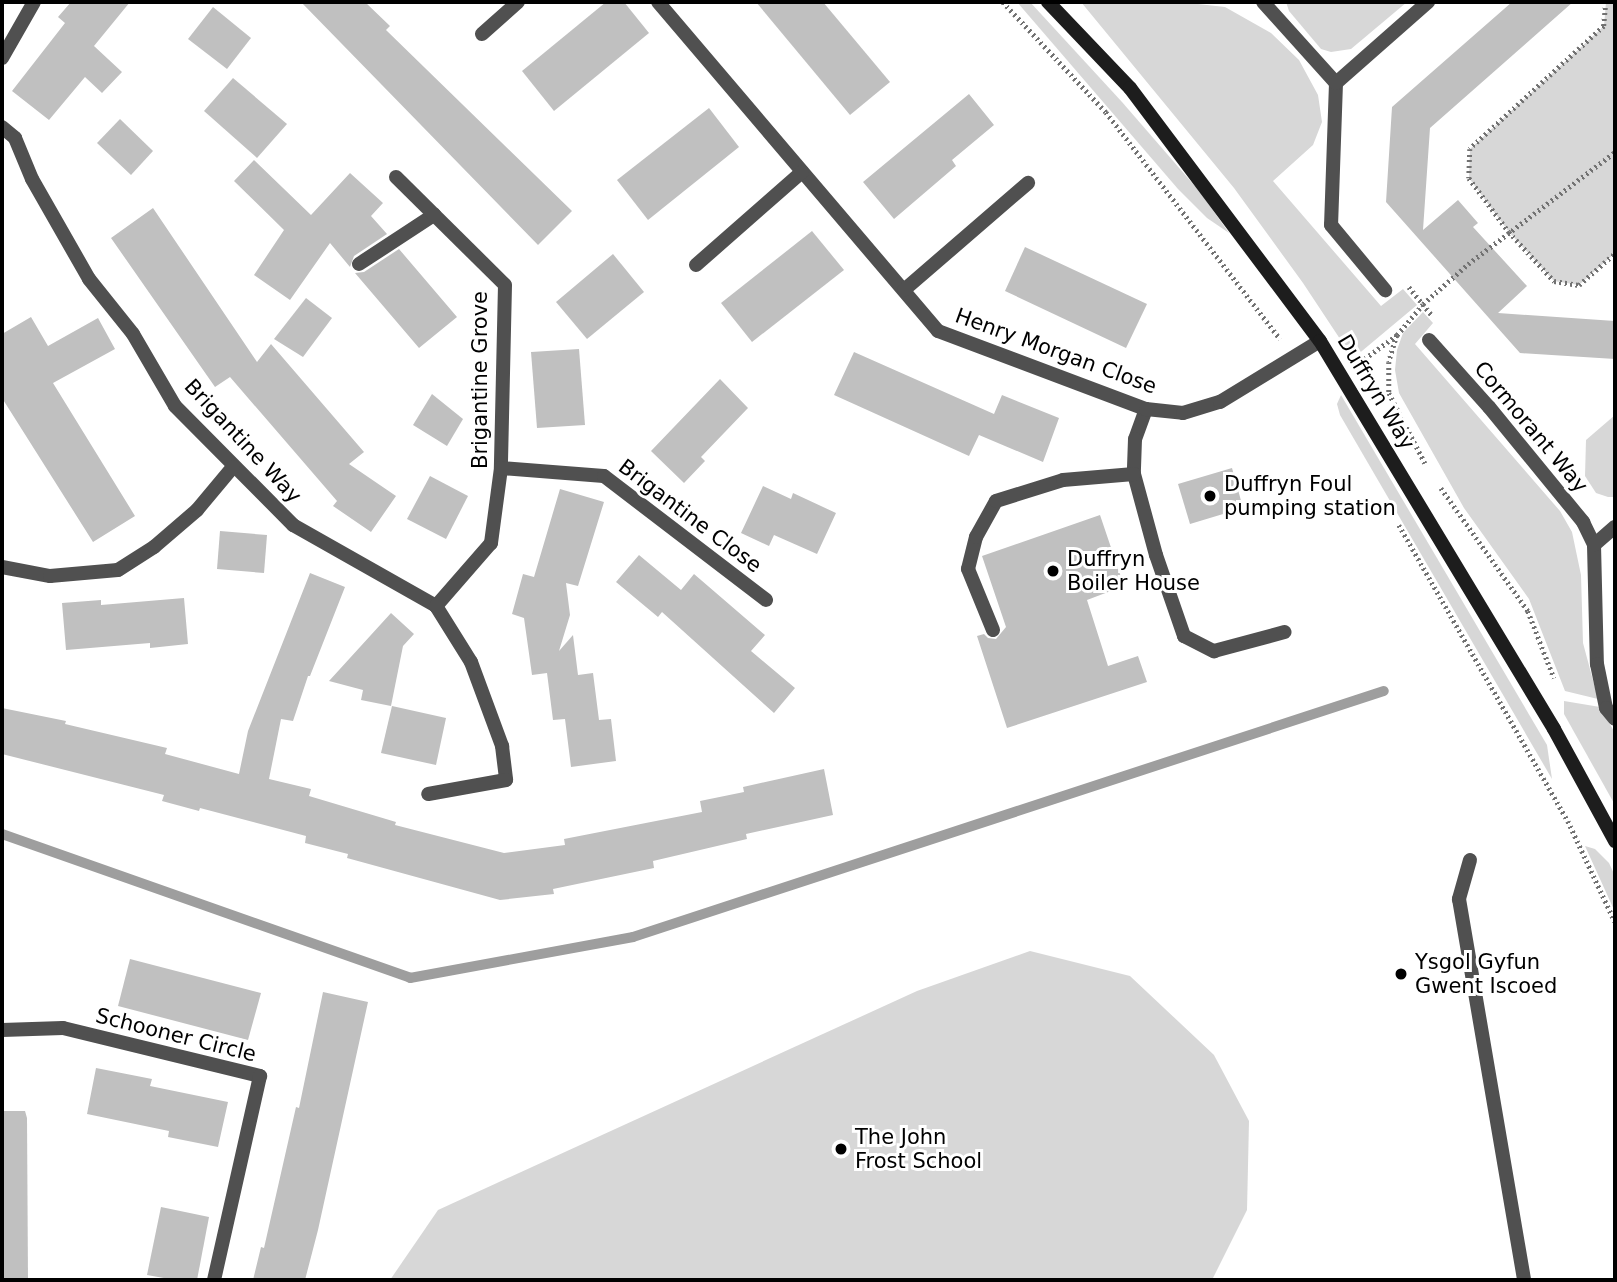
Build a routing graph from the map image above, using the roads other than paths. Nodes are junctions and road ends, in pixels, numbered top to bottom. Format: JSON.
{"nodes":[{"id":1,"x":34,"y":2,"type":"edge"},
{"id":2,"x":518,"y":2,"type":"edge"},
{"id":3,"x":658,"y":2,"type":"edge"},
{"id":4,"x":1048,"y":2,"type":"edge"},
{"id":5,"x":1263,"y":2,"type":"edge"},
{"id":6,"x":1427,"y":2,"type":"edge"},
{"id":7,"x":482,"y":34,"type":"dead end"},
{"id":8,"x":2,"y":58,"type":"edge"},
{"id":9,"x":1335,"y":83,"type":"junction"},
{"id":10,"x":2,"y":127,"type":"edge"},
{"id":11,"x":803,"y":172,"type":"junction"},
{"id":12,"x":396,"y":177,"type":"dead end"},
{"id":13,"x":1028,"y":183,"type":"dead end"},
{"id":14,"x":434,"y":215,"type":"junction"},
{"id":15,"x":359,"y":264,"type":"dead end"},
{"id":16,"x":696,"y":265,"type":"dead end"},
{"id":17,"x":904,"y":290,"type":"junction"},
{"id":18,"x":1385,"y":290,"type":"road end"},
{"id":19,"x":1429,"y":340,"type":"road end"},
{"id":20,"x":1320,"y":341,"type":"junction"},
{"id":21,"x":1146,"y":409,"type":"junction"},
{"id":22,"x":233,"y":467,"type":"junction"},
{"id":23,"x":501,"y":468,"type":"junction"},
{"id":24,"x":1134,"y":474,"type":"junction"},
{"id":25,"x":1615,"y":527,"type":"edge"},
{"id":26,"x":1594,"y":545,"type":"junction"},
{"id":27,"x":2,"y":567,"type":"edge"},
{"id":28,"x":766,"y":600,"type":"dead end"},
{"id":29,"x":436,"y":606,"type":"junction"},
{"id":30,"x":993,"y":630,"type":"dead end"},
{"id":31,"x":1285,"y":632,"type":"dead end"},
{"id":32,"x":1615,"y":719,"type":"edge"},
{"id":33,"x":428,"y":794,"type":"dead end"},
{"id":34,"x":1615,"y":842,"type":"edge"},
{"id":35,"x":1470,"y":860,"type":"dead end"},
{"id":36,"x":2,"y":1030,"type":"edge"},
{"id":37,"x":214,"y":1280,"type":"edge"},
{"id":38,"x":1524,"y":1280,"type":"edge"}],
"edges":[{"from":1,"to":8,"type":"street"},
{"from":2,"to":7,"type":"street"},
{"from":3,"to":11,"type":"street","name":"Henry Morgan Close"},
{"from":4,"to":20,"type":"street","name":"Duffryn Way"},
{"from":5,"to":9,"type":"street"},
{"from":6,"to":9,"type":"street"},
{"from":9,"to":18,"type":"street"},
{"from":10,"to":22,"type":"street","name":"Brigantine Way"},
{"from":11,"to":16,"type":"street"},
{"from":11,"to":17,"type":"street","name":"Henry Morgan Close"},
{"from":12,"to":14,"type":"street","name":"Brigantine Grove"},
{"from":13,"to":17,"type":"street"},
{"from":14,"to":15,"type":"street"},
{"from":14,"to":23,"type":"street","name":"Brigantine Grove"},
{"from":17,"to":21,"type":"street","name":"Henry Morgan Close"},
{"from":19,"to":26,"type":"street","name":"Cormorant Way"},
{"from":20,"to":21,"type":"street","name":"Henry Morgan Close"},
{"from":20,"to":34,"type":"street","name":"Duffryn Way"},
{"from":21,"to":24,"type":"street"},
{"from":22,"to":27,"type":"street"},
{"from":22,"to":29,"type":"street","name":"Brigantine Way"},
{"from":23,"to":28,"type":"street","name":"Brigantine Close"},
{"from":23,"to":29,"type":"street","name":"Brigantine Grove"},
{"from":24,"to":30,"type":"street"},
{"from":24,"to":31,"type":"street"},
{"from":25,"to":26,"type":"street"},
{"from":26,"to":32,"type":"street","name":"Cormorant Way"},
{"from":29,"to":33,"type":"street","name":"Brigantine Way"},
{"from":35,"to":38,"type":"street"},
{"from":36,"to":37,"type":"street","name":"Schooner Circle"}]}
